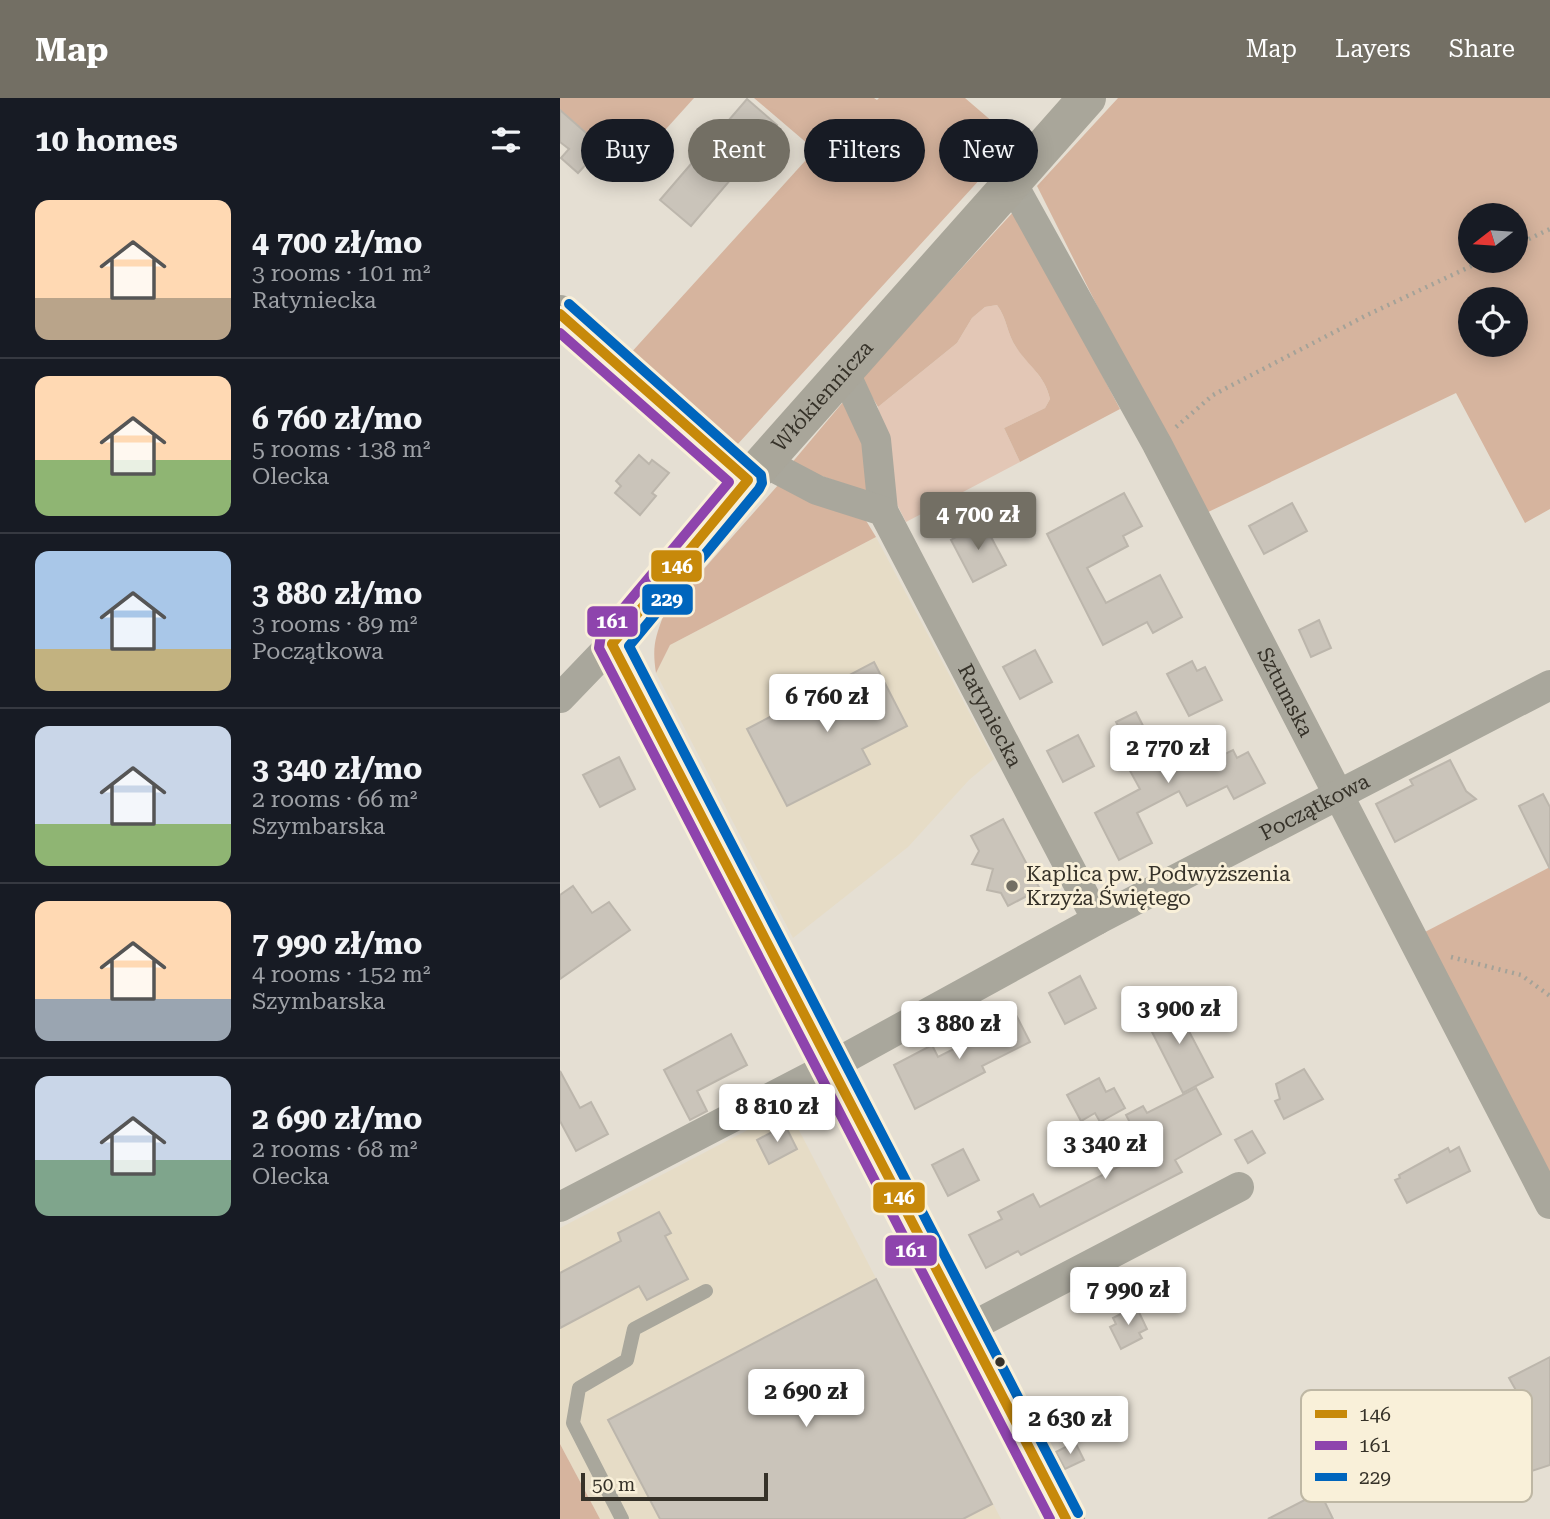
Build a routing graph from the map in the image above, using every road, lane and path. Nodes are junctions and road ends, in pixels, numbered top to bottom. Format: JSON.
{"nodes":[{"id":1,"x":1087,"y":98,"type":"edge"},
{"id":2,"x":1012,"y":183,"type":"junction"},
{"id":3,"x":1550,"y":229,"type":"edge"},
{"id":4,"x":1528,"y":239,"type":"edge"},
{"id":5,"x":1458,"y":272,"type":"edge"},
{"id":6,"x":560,"y":314,"type":"edge"},
{"id":7,"x":845,"y":373,"type":"junction"},
{"id":8,"x":1157,"y":444,"type":"junction"},
{"id":9,"x":756,"y":471,"type":"junction"},
{"id":10,"x":883,"y":511,"type":"junction"},
{"id":11,"x":612,"y":644,"type":"junction"},
{"id":12,"x":1550,"y":685,"type":"edge"},
{"id":13,"x":560,"y":698,"type":"edge"},
{"id":14,"x":1340,"y":796,"type":"junction"},
{"id":15,"x":1097,"y":920,"type":"junction"},
{"id":16,"x":1419,"y":949,"type":"junction"},
{"id":17,"x":1550,"y":996,"type":"edge"},
{"id":18,"x":831,"y":1066,"type":"junction"},
{"id":19,"x":1239,"y":1187,"type":"dead end"},
{"id":20,"x":1550,"y":1204,"type":"edge"},
{"id":21,"x":560,"y":1207,"type":"edge"},
{"id":22,"x":706,"y":1291,"type":"dead end"},
{"id":23,"x":967,"y":1329,"type":"junction"},
{"id":24,"x":622,"y":1519,"type":"edge"},
{"id":25,"x":1066,"y":1519,"type":"edge"}],
"edges":[{"from":1,"to":2,"type":"street","name":"Włókiennicza"},
{"from":2,"to":7,"type":"street","name":"Włókiennicza"},
{"from":2,"to":8,"type":"street","name":"Sztumska"},
{"from":3,"to":4,"type":"path"},
{"from":5,"to":8,"type":"path"},
{"from":6,"to":9,"type":"street"},
{"from":7,"to":9,"type":"street","name":"Włókiennicza"},
{"from":7,"to":10,"type":"street","name":"Ratyniecka"},
{"from":8,"to":14,"type":"street","name":"Sztumska"},
{"from":9,"to":10,"type":"street"},
{"from":9,"to":11,"type":"street","name":"Włókiennicza"},
{"from":10,"to":15,"type":"street","name":"Ratyniecka"},
{"from":11,"to":13,"type":"street","name":"Włókiennicza"},
{"from":11,"to":18,"type":"street"},
{"from":12,"to":14,"type":"street","name":"Początkowa"},
{"from":14,"to":15,"type":"street","name":"Początkowa"},
{"from":14,"to":16,"type":"street","name":"Sztumska"},
{"from":15,"to":18,"type":"street","name":"Początkowa"},
{"from":16,"to":17,"type":"path"},
{"from":16,"to":20,"type":"street","name":"Sztumska"},
{"from":18,"to":21,"type":"street","name":"Początkowa"},
{"from":18,"to":23,"type":"street"},
{"from":19,"to":23,"type":"street"},
{"from":22,"to":24,"type":"lane"},
{"from":23,"to":25,"type":"street"}]}
